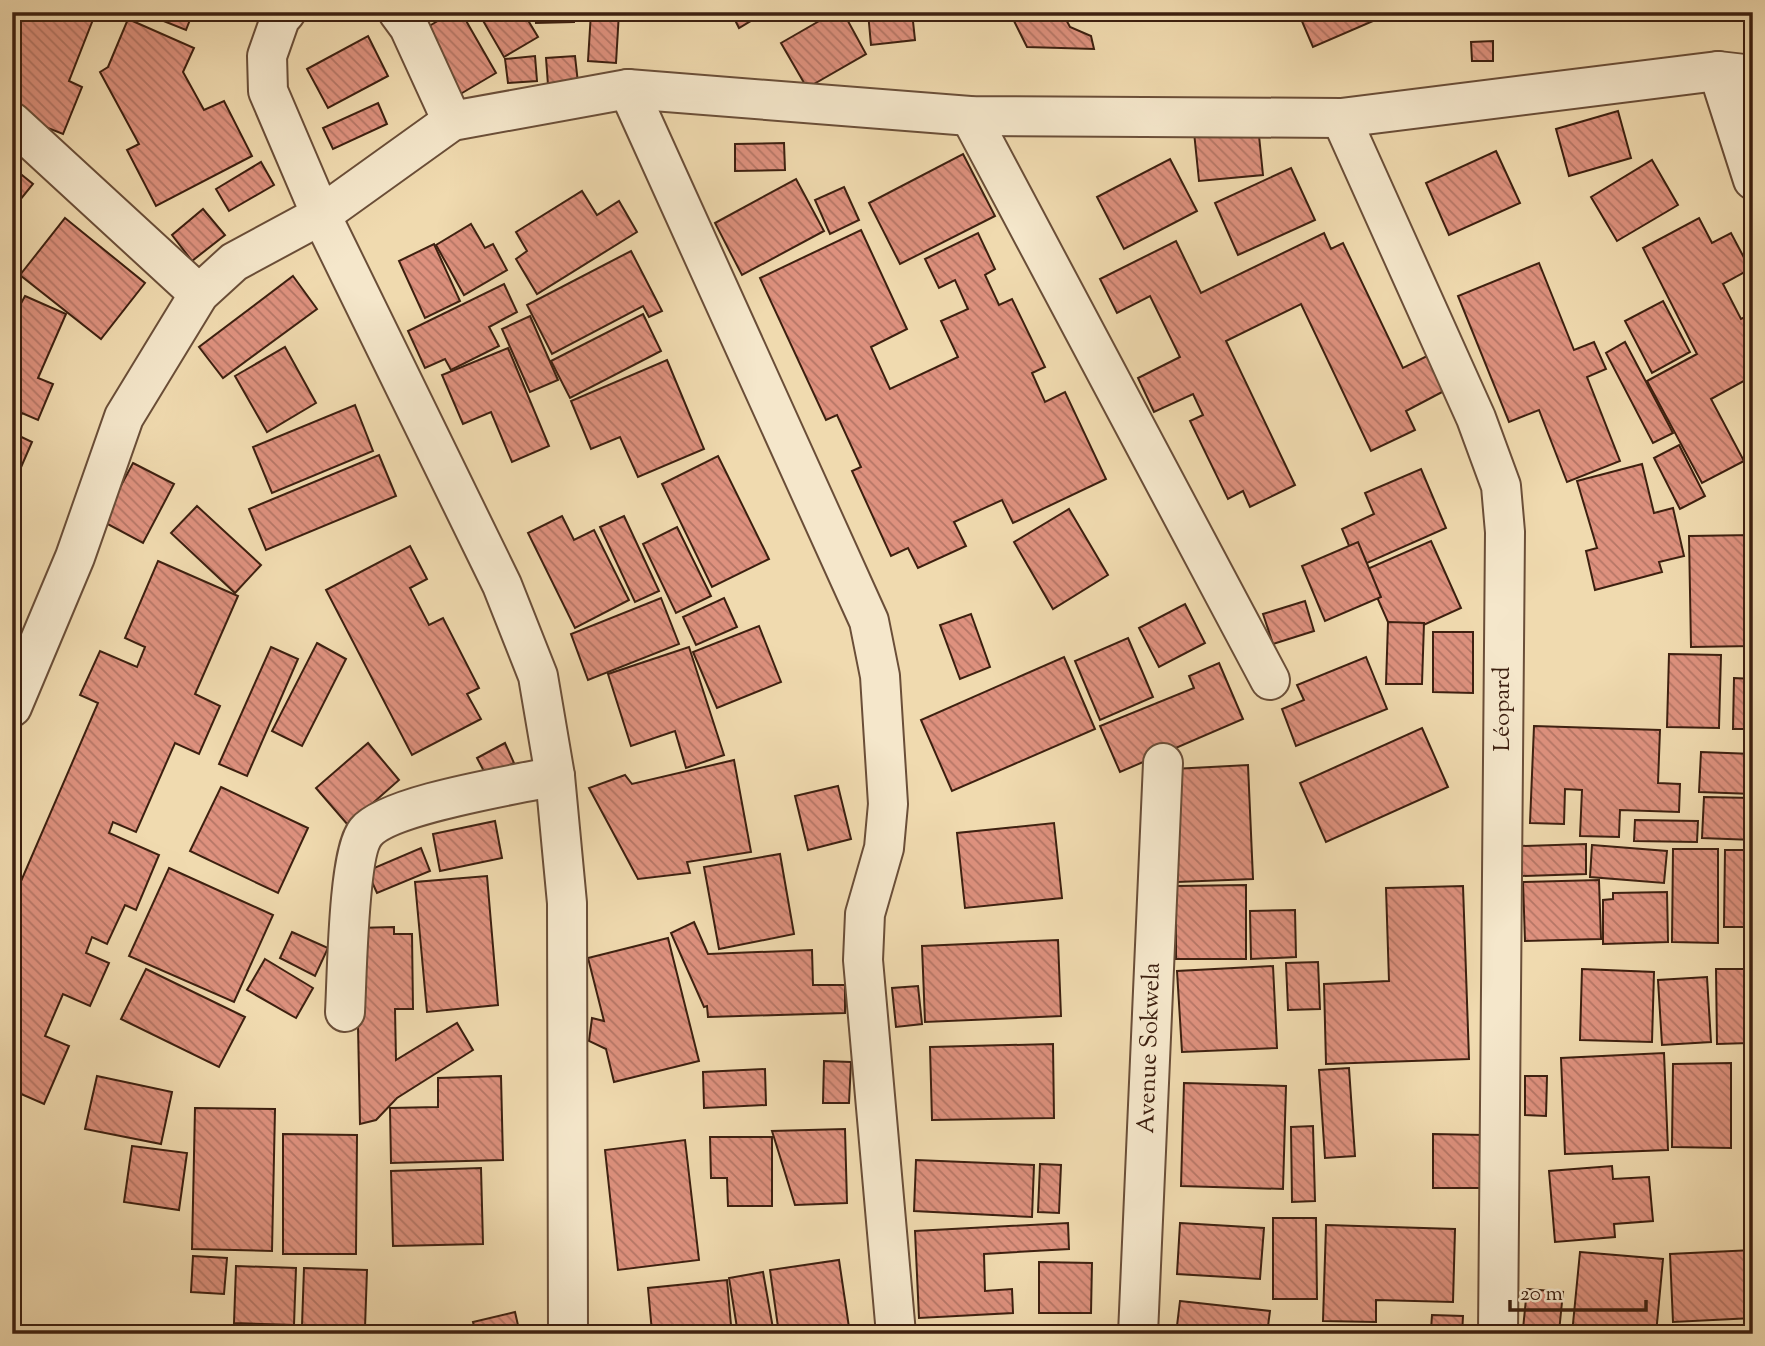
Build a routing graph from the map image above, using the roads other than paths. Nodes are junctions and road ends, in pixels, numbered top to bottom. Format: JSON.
{"nodes":[{"id":1,"x":286,"y":12,"type":"edge"},
{"id":2,"x":398,"y":12,"type":"edge"},
{"id":3,"x":1735,"y":73,"type":"edge"},
{"id":4,"x":628,"y":89,"type":"junction"},
{"id":5,"x":970,"y":116,"type":"junction"},
{"id":6,"x":1341,"y":118,"type":"junction"},
{"id":7,"x":12,"y":121,"type":"edge"},
{"id":8,"x":452,"y":121,"type":"junction"},
{"id":9,"x":1753,"y":180,"type":"edge"},
{"id":10,"x":321,"y":215,"type":"junction"},
{"id":11,"x":199,"y":294,"type":"junction"},
{"id":12,"x":1270,"y":680,"type":"dead end"},
{"id":13,"x":12,"y":707,"type":"edge"},
{"id":14,"x":1163,"y":763,"type":"dead end"},
{"id":15,"x":555,"y":776,"type":"junction"},
{"id":16,"x":345,"y":1012,"type":"dead end"},
{"id":17,"x":568,"y":1334,"type":"edge"},
{"id":18,"x":896,"y":1334,"type":"edge"},
{"id":19,"x":1138,"y":1334,"type":"edge"},
{"id":20,"x":1498,"y":1334,"type":"edge"}],
"edges":[{"from":1,"to":10,"type":"street"},
{"from":2,"to":8,"type":"street"},
{"from":3,"to":6,"type":"street"},
{"from":3,"to":9,"type":"street"},
{"from":4,"to":5,"type":"street"},
{"from":4,"to":8,"type":"street"},
{"from":4,"to":18,"type":"street"},
{"from":5,"to":6,"type":"street"},
{"from":5,"to":12,"type":"street"},
{"from":6,"to":20,"type":"street","name":"Léopard"},
{"from":7,"to":11,"type":"street"},
{"from":8,"to":10,"type":"street"},
{"from":10,"to":11,"type":"street"},
{"from":10,"to":15,"type":"street"},
{"from":11,"to":13,"type":"street"},
{"from":14,"to":19,"type":"street","name":"Avenue Sokwela"},
{"from":15,"to":16,"type":"street"},
{"from":15,"to":17,"type":"street"}]}
